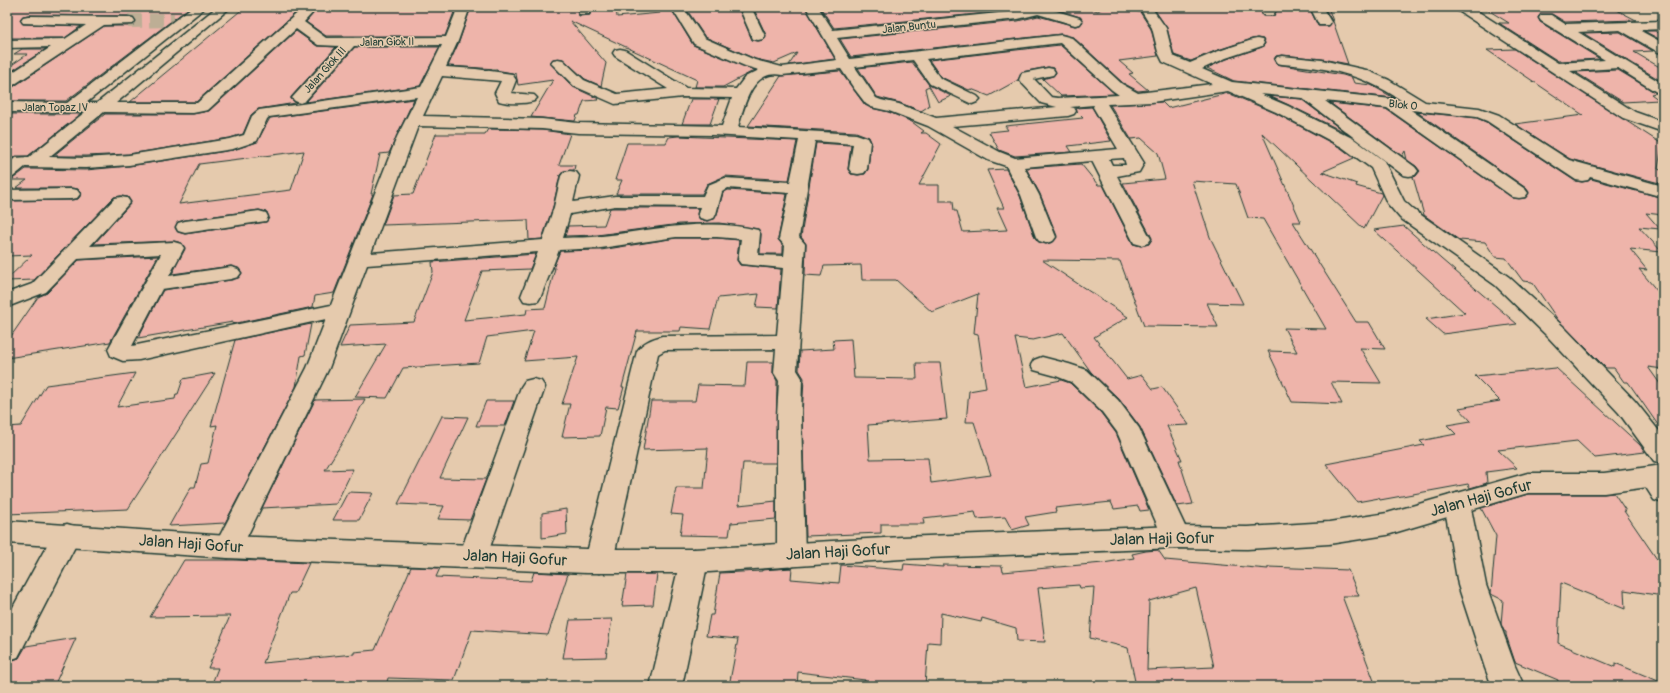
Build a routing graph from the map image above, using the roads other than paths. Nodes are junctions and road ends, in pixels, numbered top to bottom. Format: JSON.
{"nodes":[{"id":1,"x":49,"y":7,"type":"edge"},
{"id":2,"x":200,"y":7,"type":"edge"},
{"id":3,"x":225,"y":7,"type":"edge"},
{"id":4,"x":312,"y":7,"type":"edge"},
{"id":5,"x":464,"y":7,"type":"edge"},
{"id":6,"x":677,"y":7,"type":"edge"},
{"id":7,"x":745,"y":7,"type":"edge"},
{"id":8,"x":1145,"y":7,"type":"edge"},
{"id":9,"x":1316,"y":7,"type":"edge"},
{"id":10,"x":1462,"y":7,"type":"edge"},
{"id":11,"x":816,"y":8,"type":"edge"},
{"id":12,"x":1033,"y":8,"type":"edge"},
{"id":13,"x":1546,"y":18,"type":"dead end"},
{"id":14,"x":101,"y":21,"type":"junction"},
{"id":15,"x":128,"y":21,"type":"tunnel mouth"},
{"id":16,"x":1075,"y":21,"type":"dead end"},
{"id":17,"x":296,"y":22,"type":"junction"},
{"id":18,"x":1324,"y":22,"type":"dead end"},
{"id":19,"x":1663,"y":25,"type":"edge"},
{"id":20,"x":1622,"y":26,"type":"junction"},
{"id":21,"x":16,"y":27,"type":"edge"},
{"id":22,"x":1562,"y":28,"type":"junction"},
{"id":23,"x":828,"y":35,"type":"junction"},
{"id":24,"x":758,"y":36,"type":"dead end"},
{"id":25,"x":451,"y":41,"type":"junction"},
{"id":26,"x":323,"y":42,"type":"junction"},
{"id":27,"x":350,"y":42,"type":"junction"},
{"id":28,"x":271,"y":43,"type":"junction"},
{"id":29,"x":1257,"y":43,"type":"dead end"},
{"id":30,"x":7,"y":44,"type":"edge"},
{"id":31,"x":67,"y":44,"type":"junction"},
{"id":32,"x":1663,"y":49,"type":"edge"},
{"id":33,"x":620,"y":53,"type":"dead end"},
{"id":34,"x":701,"y":54,"type":"dead end"},
{"id":35,"x":917,"y":56,"type":"junction"},
{"id":36,"x":1282,"y":60,"type":"dead end"},
{"id":37,"x":558,"y":63,"type":"dead end"},
{"id":38,"x":1620,"y":64,"type":"junction"},
{"id":39,"x":846,"y":65,"type":"junction"},
{"id":40,"x":1555,"y":67,"type":"junction"},
{"id":41,"x":7,"y":68,"type":"edge"},
{"id":42,"x":30,"y":68,"type":"junction"},
{"id":43,"x":1189,"y":69,"type":"junction"},
{"id":44,"x":774,"y":70,"type":"junction"},
{"id":45,"x":436,"y":71,"type":"junction"},
{"id":46,"x":1048,"y":72,"type":"dead end"},
{"id":47,"x":755,"y":76,"type":"junction"},
{"id":48,"x":7,"y":83,"type":"edge"},
{"id":49,"x":1230,"y":86,"type":"junction"},
{"id":50,"x":1663,"y":90,"type":"edge"},
{"id":51,"x":427,"y":91,"type":"junction"},
{"id":52,"x":683,"y":92,"type":"junction"},
{"id":53,"x":741,"y":94,"type":"junction"},
{"id":54,"x":1306,"y":95,"type":"junction"},
{"id":55,"x":300,"y":98,"type":"dead end"},
{"id":56,"x":529,"y":98,"type":"dead end"},
{"id":57,"x":1135,"y":98,"type":"junction"},
{"id":58,"x":972,"y":99,"type":"dead end"},
{"id":59,"x":1390,"y":104,"type":"junction"},
{"id":60,"x":7,"y":107,"type":"edge"},
{"id":61,"x":71,"y":107,"type":"junction"},
{"id":62,"x":102,"y":107,"type":"junction"},
{"id":63,"x":1101,"y":107,"type":"junction"},
{"id":64,"x":1424,"y":107,"type":"junction"},
{"id":65,"x":413,"y":121,"type":"junction"},
{"id":66,"x":934,"y":123,"type":"junction"},
{"id":67,"x":1663,"y":127,"type":"edge"},
{"id":68,"x":730,"y":131,"type":"junction"},
{"id":69,"x":808,"y":136,"type":"junction"},
{"id":70,"x":1130,"y":153,"type":"junction"},
{"id":71,"x":1097,"y":154,"type":"junction"},
{"id":72,"x":33,"y":162,"type":"junction"},
{"id":73,"x":1013,"y":163,"type":"junction"},
{"id":74,"x":1563,"y":164,"type":"junction"},
{"id":75,"x":858,"y":169,"type":"dead end"},
{"id":76,"x":1106,"y":171,"type":"junction"},
{"id":77,"x":1409,"y":171,"type":"dead end"},
{"id":78,"x":7,"y":173,"type":"edge"},
{"id":79,"x":570,"y":176,"type":"dead end"},
{"id":80,"x":1582,"y":176,"type":"dead end"},
{"id":81,"x":799,"y":188,"type":"junction"},
{"id":82,"x":1663,"y":192,"type":"edge"},
{"id":83,"x":1519,"y":193,"type":"dead end"},
{"id":84,"x":70,"y":194,"type":"dead end"},
{"id":85,"x":7,"y":195,"type":"edge"},
{"id":86,"x":121,"y":202,"type":"dead end"},
{"id":87,"x":710,"y":202,"type":"junction"},
{"id":88,"x":564,"y":209,"type":"junction"},
{"id":89,"x":259,"y":217,"type":"dead end"},
{"id":90,"x":700,"y":230,"type":"junction"},
{"id":91,"x":1046,"y":237,"type":"dead end"},
{"id":92,"x":1141,"y":239,"type":"dead end"},
{"id":93,"x":552,"y":245,"type":"junction"},
{"id":94,"x":174,"y":248,"type":"junction"},
{"id":95,"x":72,"y":253,"type":"junction"},
{"id":96,"x":358,"y":260,"type":"junction"},
{"id":97,"x":793,"y":263,"type":"junction"},
{"id":98,"x":231,"y":272,"type":"dead end"},
{"id":99,"x":155,"y":284,"type":"junction"},
{"id":100,"x":531,"y":296,"type":"dead end"},
{"id":101,"x":7,"y":300,"type":"edge"},
{"id":102,"x":338,"y":310,"type":"junction"},
{"id":103,"x":787,"y":342,"type":"junction"},
{"id":104,"x":1042,"y":365,"type":"dead end"},
{"id":105,"x":534,"y":387,"type":"dead end"},
{"id":106,"x":1663,"y":454,"type":"edge"},
{"id":107,"x":1660,"y":482,"type":"edge"},
{"id":108,"x":1457,"y":503,"type":"junction"},
{"id":109,"x":7,"y":532,"type":"edge"},
{"id":110,"x":67,"y":535,"type":"junction"},
{"id":111,"x":1176,"y":537,"type":"junction"},
{"id":112,"x":228,"y":547,"type":"junction"},
{"id":113,"x":791,"y":555,"type":"junction"},
{"id":114,"x":473,"y":556,"type":"junction"},
{"id":115,"x":599,"y":561,"type":"junction"},
{"id":116,"x":694,"y":561,"type":"junction"},
{"id":117,"x":7,"y":647,"type":"edge"},
{"id":118,"x":666,"y":686,"type":"edge"},
{"id":119,"x":1508,"y":686,"type":"edge"}],
"edges":[{"from":1,"to":21,"type":"street"},
{"from":2,"to":61,"type":"street"},
{"from":3,"to":62,"type":"street"},
{"from":4,"to":17,"type":"street"},
{"from":5,"to":25,"type":"street"},
{"from":6,"to":44,"type":"street"},
{"from":7,"to":24,"type":"street"},
{"from":8,"to":43,"type":"street"},
{"from":9,"to":18,"type":"street"},
{"from":10,"to":40,"type":"street"},
{"from":11,"to":23,"type":"street"},
{"from":12,"to":16,"type":"street"},
{"from":12,"to":23,"type":"street","name":"Jalan Buntu"},
{"from":13,"to":22,"type":"street"},
{"from":14,"to":15,"type":"street"},
{"from":14,"to":21,"type":"street"},
{"from":14,"to":31,"type":"street"},
{"from":17,"to":26,"type":"street"},
{"from":17,"to":28,"type":"street","name":"Jalan Topaz IV"},
{"from":19,"to":20,"type":"street"},
{"from":20,"to":22,"type":"street"},
{"from":20,"to":32,"type":"street"},
{"from":22,"to":38,"type":"street"},
{"from":23,"to":39,"type":"street"},
{"from":25,"to":27,"type":"street","name":"Jalan Giok II"},
{"from":25,"to":45,"type":"street"},
{"from":26,"to":27,"type":"street","name":"Jalan Giok II"},
{"from":26,"to":28,"type":"street","name":"Jalan Giok II"},
{"from":27,"to":55,"type":"street","name":"Jalan Giok III"},
{"from":28,"to":62,"type":"street","name":"Jalan Topaz IV"},
{"from":29,"to":43,"type":"street"},
{"from":30,"to":31,"type":"street"},
{"from":31,"to":42,"type":"street"},
{"from":33,"to":52,"type":"street"},
{"from":34,"to":47,"type":"street"},
{"from":35,"to":39,"type":"street"},
{"from":35,"to":57,"type":"street"},
{"from":35,"to":58,"type":"street"},
{"from":36,"to":64,"type":"street"},
{"from":37,"to":52,"type":"street"},
{"from":38,"to":40,"type":"street"},
{"from":38,"to":50,"type":"street"},
{"from":39,"to":44,"type":"street"},
{"from":39,"to":66,"type":"street"},
{"from":40,"to":67,"type":"street"},
{"from":41,"to":42,"type":"street"},
{"from":42,"to":48,"type":"street"},
{"from":43,"to":49,"type":"street"},
{"from":44,"to":47,"type":"street"},
{"from":45,"to":51,"type":"street"},
{"from":45,"to":56,"type":"street"},
{"from":46,"to":57,"type":"street"},
{"from":47,"to":53,"type":"street"},
{"from":49,"to":54,"type":"street","name":"Blok O"},
{"from":49,"to":57,"type":"street"},
{"from":49,"to":106,"type":"street"},
{"from":51,"to":65,"type":"street"},
{"from":51,"to":72,"type":"street"},
{"from":52,"to":53,"type":"street"},
{"from":53,"to":68,"type":"street"},
{"from":54,"to":59,"type":"street","name":"Blok O"},
{"from":54,"to":77,"type":"street"},
{"from":57,"to":63,"type":"street"},
{"from":59,"to":64,"type":"street","name":"Blok O"},
{"from":59,"to":83,"type":"street"},
{"from":60,"to":61,"type":"street","name":"Jalan Topaz IV"},
{"from":61,"to":62,"type":"street","name":"Jalan Topaz IV"},
{"from":62,"to":72,"type":"street"},
{"from":63,"to":66,"type":"street"},
{"from":63,"to":70,"type":"street"},
{"from":64,"to":74,"type":"street","name":"Blok O"},
{"from":65,"to":68,"type":"street"},
{"from":65,"to":96,"type":"street"},
{"from":66,"to":73,"type":"street"},
{"from":68,"to":69,"type":"street"},
{"from":69,"to":75,"type":"street"},
{"from":69,"to":81,"type":"street"},
{"from":70,"to":71,"type":"street"},
{"from":70,"to":76,"type":"street"},
{"from":71,"to":73,"type":"street"},
{"from":71,"to":76,"type":"street"},
{"from":72,"to":78,"type":"street"},
{"from":73,"to":91,"type":"street"},
{"from":74,"to":80,"type":"street","name":"Blok O"},
{"from":74,"to":82,"type":"street","name":"Blok O"},
{"from":76,"to":92,"type":"street"},
{"from":79,"to":88,"type":"street"},
{"from":81,"to":87,"type":"street"},
{"from":81,"to":97,"type":"street"},
{"from":84,"to":85,"type":"street"},
{"from":86,"to":95,"type":"street"},
{"from":87,"to":88,"type":"street"},
{"from":87,"to":90,"type":"street"},
{"from":88,"to":93,"type":"street"},
{"from":89,"to":94,"type":"street"},
{"from":90,"to":93,"type":"street"},
{"from":90,"to":97,"type":"street"},
{"from":93,"to":96,"type":"street"},
{"from":93,"to":100,"type":"street"},
{"from":94,"to":95,"type":"street"},
{"from":94,"to":99,"type":"street"},
{"from":95,"to":101,"type":"street"},
{"from":96,"to":102,"type":"street"},
{"from":97,"to":103,"type":"street"},
{"from":98,"to":99,"type":"street"},
{"from":99,"to":102,"type":"street"},
{"from":102,"to":112,"type":"street"},
{"from":103,"to":113,"type":"street"},
{"from":103,"to":115,"type":"street"},
{"from":104,"to":111,"type":"street"},
{"from":105,"to":114,"type":"street"},
{"from":107,"to":108,"type":"street","name":"Jalan Haji Gofur"},
{"from":108,"to":111,"type":"street","name":"Jalan Haji Gofur"},
{"from":108,"to":119,"type":"street"},
{"from":109,"to":110,"type":"street","name":"Jalan Haji Gofur"},
{"from":110,"to":112,"type":"street","name":"Jalan Haji Gofur"},
{"from":110,"to":117,"type":"street"},
{"from":111,"to":113,"type":"street","name":"Jalan Haji Gofur"},
{"from":112,"to":114,"type":"street","name":"Jalan Haji Gofur"},
{"from":113,"to":116,"type":"street","name":"Jalan Haji Gofur"},
{"from":114,"to":115,"type":"street","name":"Jalan Haji Gofur"},
{"from":115,"to":116,"type":"street","name":"Jalan Haji Gofur"},
{"from":116,"to":118,"type":"street"}]}
